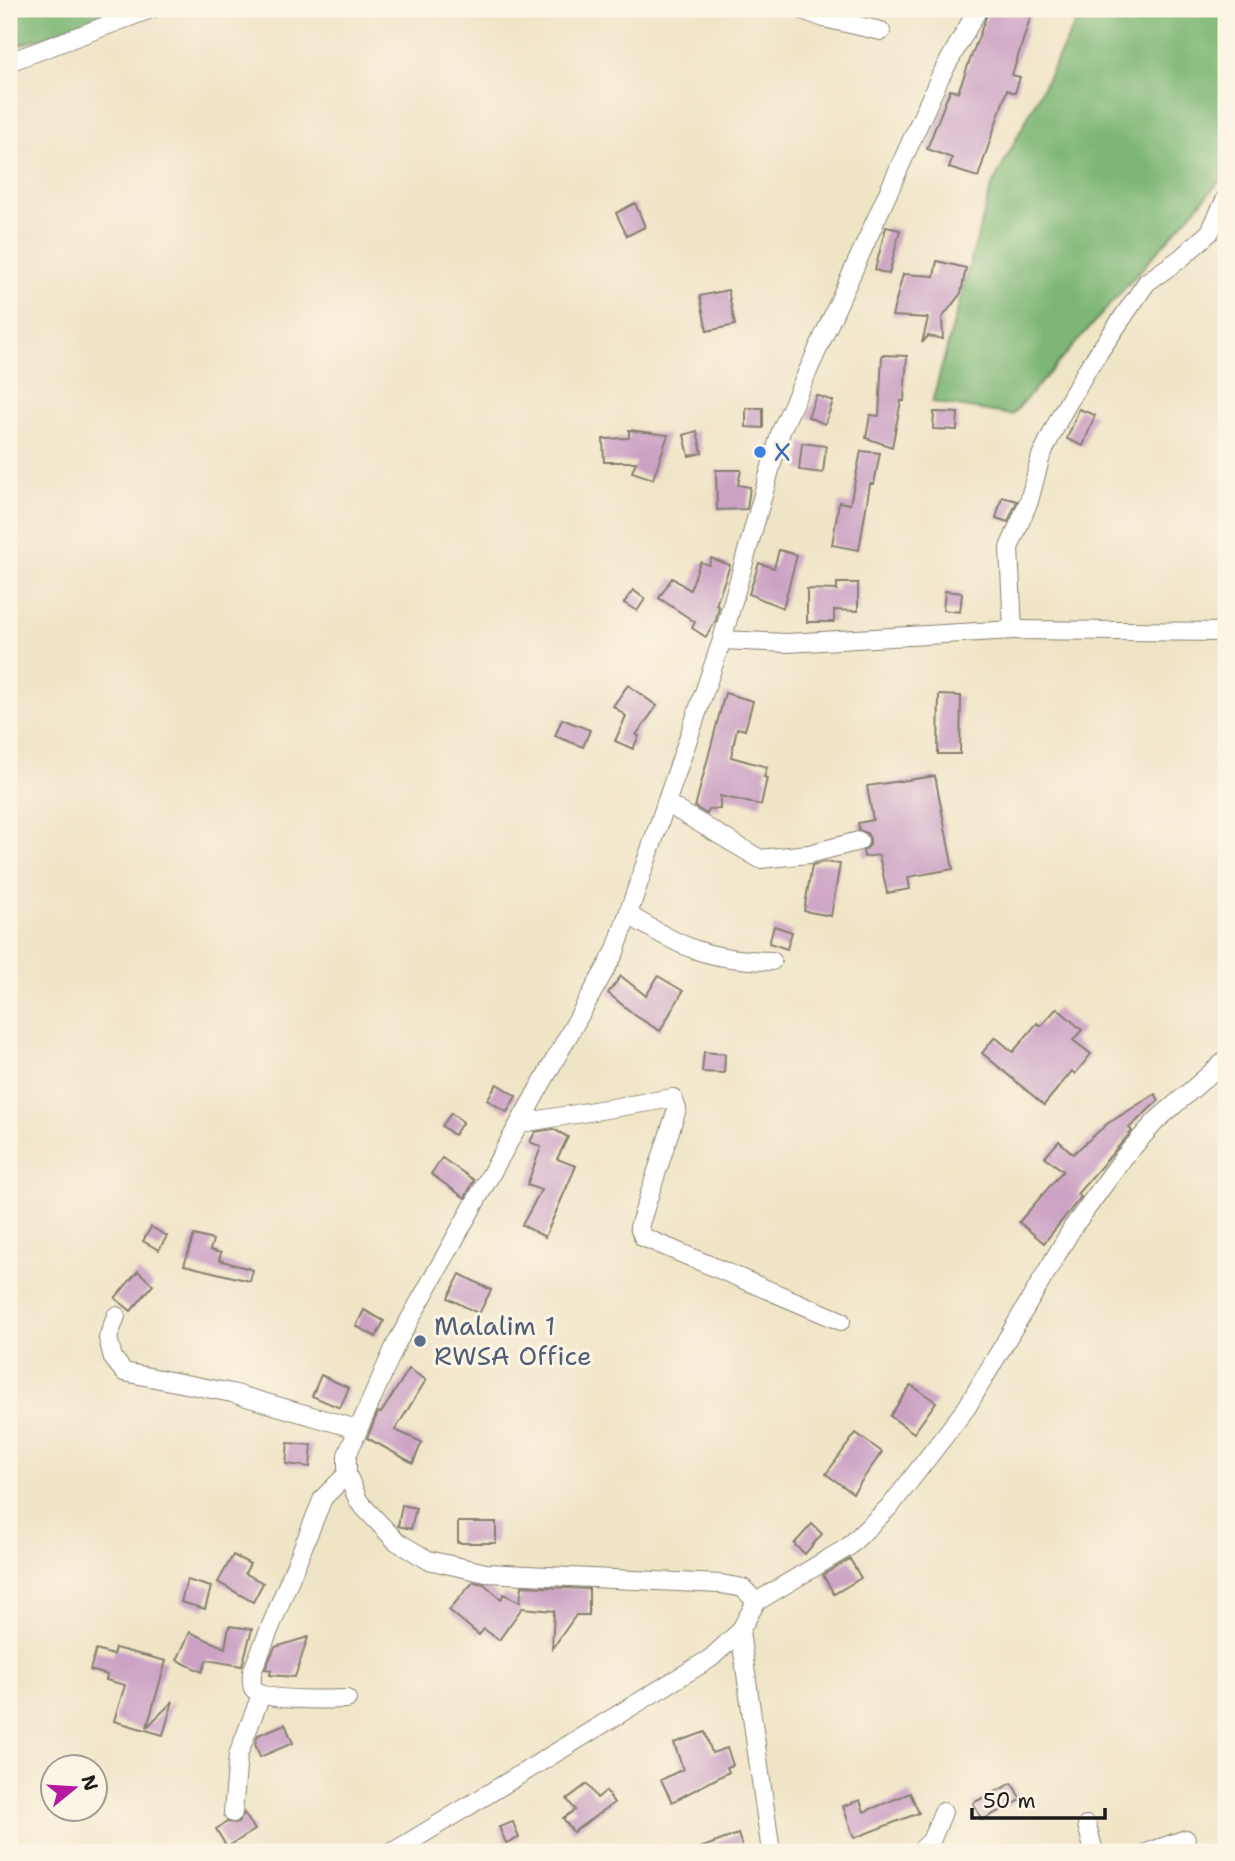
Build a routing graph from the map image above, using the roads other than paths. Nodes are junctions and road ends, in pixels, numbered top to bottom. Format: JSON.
{"nodes":[{"id":1,"x":151,"y":9,"type":"edge"},
{"id":2,"x":800,"y":9,"type":"edge"},
{"id":3,"x":978,"y":9,"type":"edge"},
{"id":4,"x":881,"y":31,"type":"dead end"},
{"id":5,"x":9,"y":62,"type":"edge"},
{"id":6,"x":1226,"y":198,"type":"edge"},
{"id":7,"x":1013,"y":630,"type":"junction"},
{"id":8,"x":1226,"y":632,"type":"edge"},
{"id":9,"x":722,"y":640,"type":"junction"},
{"id":10,"x":666,"y":803,"type":"junction"},
{"id":11,"x":859,"y":841,"type":"dead end"},
{"id":12,"x":629,"y":915,"type":"junction"},
{"id":13,"x":772,"y":961,"type":"dead end"},
{"id":14,"x":1226,"y":1060,"type":"edge"},
{"id":15,"x":521,"y":1123,"type":"junction"},
{"id":16,"x":116,"y":1316,"type":"dead end"},
{"id":17,"x":841,"y":1321,"type":"dead end"},
{"id":18,"x":358,"y":1429,"type":"junction"},
{"id":19,"x":347,"y":1474,"type":"junction"},
{"id":20,"x":757,"y":1602,"type":"junction"},
{"id":21,"x":740,"y":1631,"type":"junction"},
{"id":22,"x":261,"y":1695,"type":"junction"},
{"id":23,"x":347,"y":1699,"type":"dead end"},
{"id":24,"x":943,"y":1812,"type":"dead end"},
{"id":25,"x":233,"y":1813,"type":"dead end"},
{"id":26,"x":1087,"y":1825,"type":"dead end"},
{"id":27,"x":1186,"y":1839,"type":"dead end"},
{"id":28,"x":393,"y":1852,"type":"edge"},
{"id":29,"x":771,"y":1852,"type":"edge"},
{"id":30,"x":919,"y":1852,"type":"edge"},
{"id":31,"x":1094,"y":1852,"type":"edge"},
{"id":32,"x":1149,"y":1852,"type":"edge"}],
"edges":[{"from":1,"to":5,"type":"street"},
{"from":2,"to":4,"type":"street"},
{"from":3,"to":9,"type":"street"},
{"from":6,"to":7,"type":"street"},
{"from":7,"to":8,"type":"street"},
{"from":7,"to":9,"type":"street"},
{"from":9,"to":10,"type":"street"},
{"from":10,"to":11,"type":"street"},
{"from":10,"to":12,"type":"street"},
{"from":12,"to":13,"type":"street"},
{"from":12,"to":15,"type":"street"},
{"from":14,"to":20,"type":"street"},
{"from":15,"to":17,"type":"street"},
{"from":15,"to":18,"type":"street"},
{"from":16,"to":18,"type":"street"},
{"from":18,"to":19,"type":"street"},
{"from":19,"to":20,"type":"street"},
{"from":19,"to":22,"type":"street"},
{"from":20,"to":21,"type":"street"},
{"from":21,"to":28,"type":"street"},
{"from":21,"to":29,"type":"street"},
{"from":22,"to":23,"type":"street"},
{"from":22,"to":25,"type":"street"},
{"from":24,"to":30,"type":"street"},
{"from":26,"to":31,"type":"street"},
{"from":27,"to":32,"type":"street"}]}
